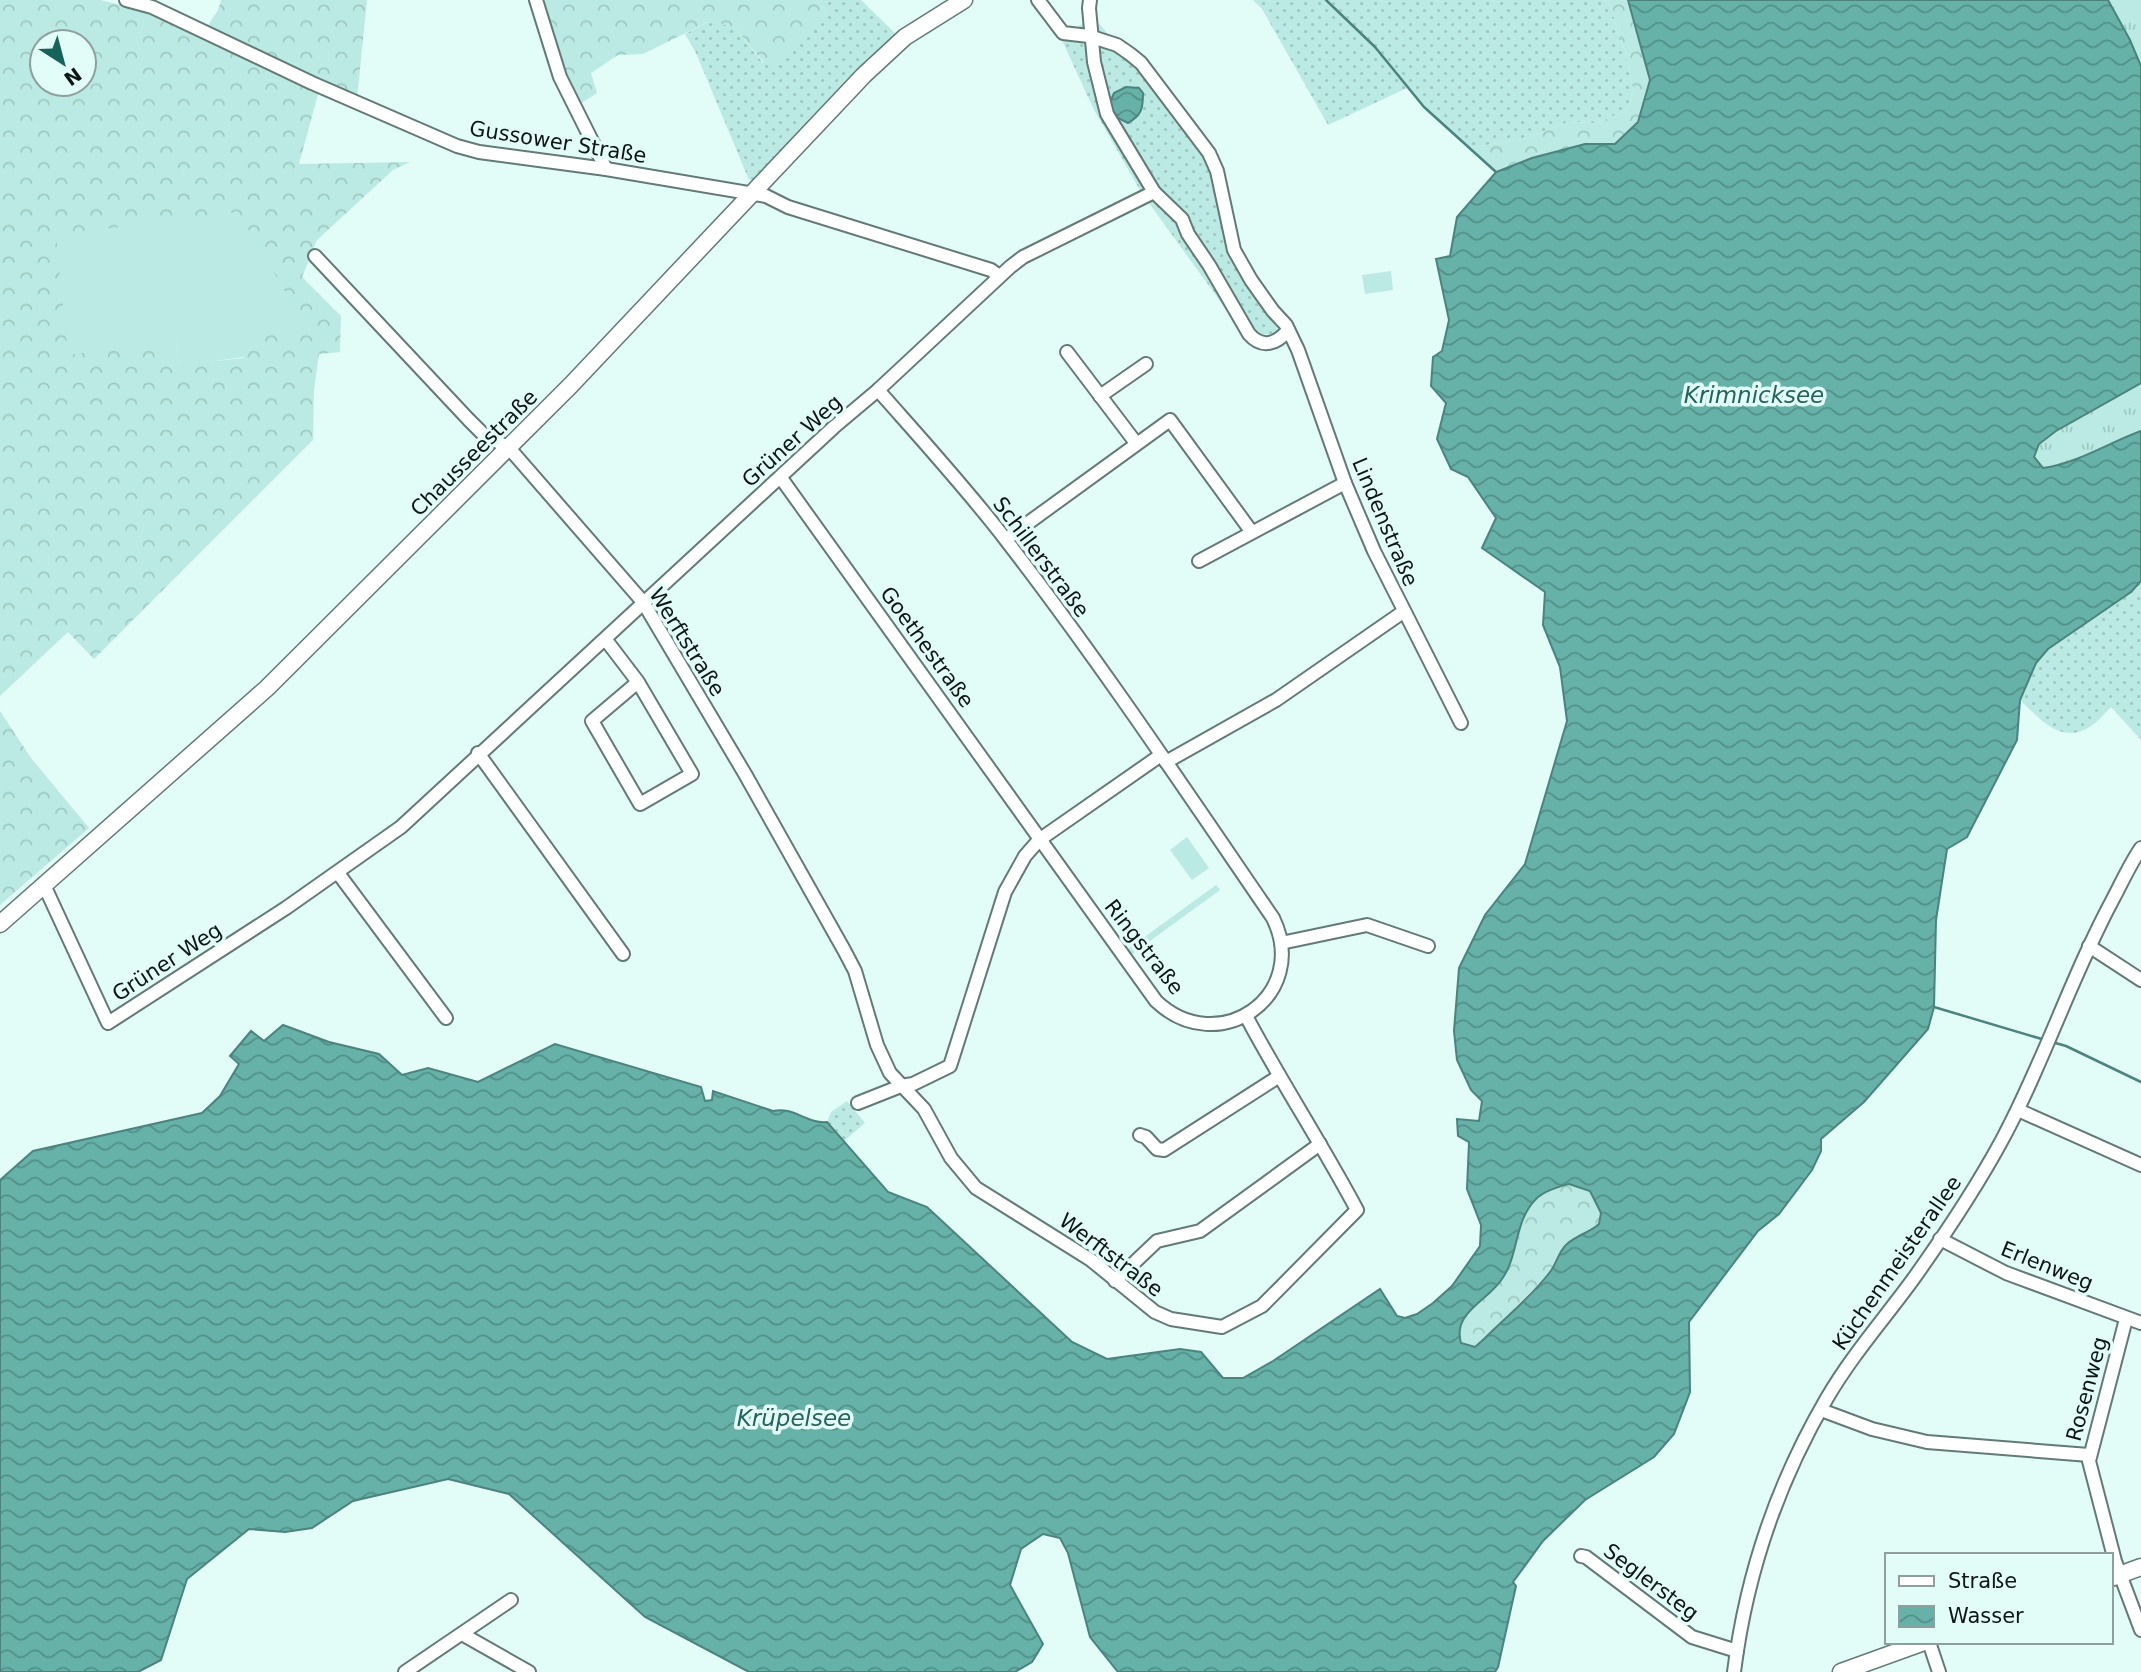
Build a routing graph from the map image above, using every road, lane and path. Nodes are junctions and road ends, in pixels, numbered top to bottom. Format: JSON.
{"nodes":[{"id":1,"x":126,"y":0,"type":"edge"},
{"id":2,"x":536,"y":0,"type":"edge"},
{"id":3,"x":964,"y":0,"type":"edge"},
{"id":4,"x":1038,"y":0,"type":"edge"},
{"id":5,"x":1090,"y":0,"type":"edge"},
{"id":6,"x":1094,"y":38,"type":"junction"},
{"id":7,"x":606,"y":169,"type":"junction"},
{"id":8,"x":1154,"y":192,"type":"junction"},
{"id":9,"x":754,"y":193,"type":"junction"},
{"id":10,"x":315,"y":256,"type":"dead end"},
{"id":11,"x":999,"y":276,"type":"junction"},
{"id":12,"x":1288,"y":331,"type":"junction"},
{"id":13,"x":1067,"y":352,"type":"dead end"},
{"id":14,"x":1146,"y":364,"type":"dead end"},
{"id":15,"x":878,"y":390,"type":"junction"},
{"id":16,"x":1100,"y":396,"type":"junction"},
{"id":17,"x":1136,"y":443,"type":"junction"},
{"id":18,"x":509,"y":448,"type":"junction"},
{"id":19,"x":781,"y":478,"type":"junction"},
{"id":20,"x":1345,"y":483,"type":"junction"},
{"id":21,"x":1251,"y":531,"type":"junction"},
{"id":22,"x":1006,"y":539,"type":"junction"},
{"id":23,"x":1199,"y":561,"type":"dead end"},
{"id":24,"x":643,"y":602,"type":"junction"},
{"id":25,"x":1403,"y":612,"type":"junction"},
{"id":26,"x":606,"y":640,"type":"junction"},
{"id":27,"x":638,"y":682,"type":"junction"},
{"id":28,"x":1461,"y":723,"type":"dead end"},
{"id":29,"x":478,"y":753,"type":"junction"},
{"id":30,"x":1163,"y":759,"type":"junction"},
{"id":31,"x":1039,"y":840,"type":"junction"},
{"id":32,"x":2141,"y":848,"type":"edge"},
{"id":33,"x":338,"y":873,"type":"junction"},
{"id":34,"x":44,"y":885,"type":"junction"},
{"id":35,"x":0,"y":924,"type":"edge"},
{"id":36,"x":1281,"y":943,"type":"junction"},
{"id":37,"x":1427,"y":946,"type":"dead end"},
{"id":38,"x":2089,"y":946,"type":"junction"},
{"id":39,"x":623,"y":954,"type":"dead end"},
{"id":40,"x":2141,"y":980,"type":"edge"},
{"id":41,"x":1246,"y":1016,"type":"junction"},
{"id":42,"x":446,"y":1018,"type":"dead end"},
{"id":43,"x":1278,"y":1077,"type":"junction"},
{"id":44,"x":901,"y":1086,"type":"junction"},
{"id":45,"x":858,"y":1103,"type":"dead end"},
{"id":46,"x":2018,"y":1110,"type":"junction"},
{"id":47,"x":1140,"y":1135,"type":"dead end"},
{"id":48,"x":1320,"y":1144,"type":"junction"},
{"id":49,"x":2141,"y":1166,"type":"edge"},
{"id":50,"x":1940,"y":1239,"type":"junction"},
{"id":51,"x":1115,"y":1281,"type":"junction"},
{"id":52,"x":2126,"y":1319,"type":"junction"},
{"id":53,"x":2141,"y":1323,"type":"edge"},
{"id":54,"x":1821,"y":1410,"type":"junction"},
{"id":55,"x":2089,"y":1455,"type":"junction"},
{"id":56,"x":2111,"y":1553,"type":"edge"},
{"id":57,"x":1581,"y":1556,"type":"dead end"},
{"id":58,"x":2141,"y":1567,"type":"edge"},
{"id":59,"x":2115,"y":1576,"type":"edge"},
{"id":60,"x":511,"y":1600,"type":"dead end"},
{"id":61,"x":2141,"y":1630,"type":"edge"},
{"id":62,"x":462,"y":1634,"type":"junction"},
{"id":63,"x":1920,"y":1644,"type":"edge"},
{"id":64,"x":1927,"y":1644,"type":"edge"},
{"id":65,"x":1737,"y":1651,"type":"junction"},
{"id":66,"x":405,"y":1672,"type":"edge"},
{"id":67,"x":529,"y":1672,"type":"edge"},
{"id":68,"x":1734,"y":1672,"type":"edge"},
{"id":69,"x":1841,"y":1672,"type":"edge"},
{"id":70,"x":1939,"y":1672,"type":"edge"}],
"edges":[{"from":1,"to":7,"type":"street","name":"Gussower Straße"},
{"from":2,"to":7,"type":"street"},
{"from":3,"to":9,"type":"main road","name":"Chausseestraße"},
{"from":4,"to":6,"type":"street","name":"Lindenstraße"},
{"from":5,"to":6,"type":"street"},
{"from":6,"to":8,"type":"street"},
{"from":6,"to":12,"type":"street","name":"Lindenstraße"},
{"from":7,"to":9,"type":"street","name":"Gussower Straße"},
{"from":8,"to":11,"type":"street","name":"Grüner Weg"},
{"from":8,"to":12,"type":"street"},
{"from":9,"to":11,"type":"street","name":"Gussower Straße"},
{"from":9,"to":18,"type":"main road","name":"Chausseestraße"},
{"from":10,"to":18,"type":"street","name":"Werftstraße"},
{"from":11,"to":15,"type":"street","name":"Grüner Weg"},
{"from":12,"to":20,"type":"street","name":"Lindenstraße"},
{"from":13,"to":16,"type":"street"},
{"from":14,"to":16,"type":"street"},
{"from":15,"to":19,"type":"street","name":"Grüner Weg"},
{"from":15,"to":22,"type":"street","name":"Schillerstraße"},
{"from":16,"to":17,"type":"street"},
{"from":17,"to":21,"type":"street"},
{"from":17,"to":22,"type":"street"},
{"from":18,"to":24,"type":"street","name":"Werftstraße"},
{"from":18,"to":34,"type":"main road","name":"Chausseestraße"},
{"from":19,"to":24,"type":"street","name":"Grüner Weg"},
{"from":19,"to":31,"type":"street","name":"Goethestraße"},
{"from":20,"to":21,"type":"street"},
{"from":20,"to":25,"type":"street","name":"Lindenstraße"},
{"from":21,"to":23,"type":"street"},
{"from":22,"to":30,"type":"street","name":"Schillerstraße"},
{"from":24,"to":26,"type":"street","name":"Grüner Weg"},
{"from":24,"to":44,"type":"street","name":"Werftstraße"},
{"from":25,"to":28,"type":"street","name":"Lindenstraße"},
{"from":25,"to":30,"type":"street"},
{"from":26,"to":27,"type":"street"},
{"from":26,"to":29,"type":"street","name":"Grüner Weg"},
{"from":27,"to":27,"type":"street"},
{"from":29,"to":33,"type":"street","name":"Grüner Weg"},
{"from":29,"to":39,"type":"street"},
{"from":30,"to":31,"type":"street"},
{"from":30,"to":36,"type":"street"},
{"from":31,"to":41,"type":"street","name":"Ringstraße"},
{"from":31,"to":44,"type":"street"},
{"from":32,"to":38,"type":"street","name":"Küchenmeisterallee"},
{"from":33,"to":34,"type":"street","name":"Grüner Weg"},
{"from":33,"to":42,"type":"street"},
{"from":34,"to":35,"type":"main road","name":"Chausseestraße"},
{"from":36,"to":37,"type":"street"},
{"from":36,"to":41,"type":"street"},
{"from":38,"to":40,"type":"street"},
{"from":38,"to":46,"type":"street","name":"Küchenmeisterallee"},
{"from":41,"to":43,"type":"street"},
{"from":43,"to":47,"type":"street"},
{"from":43,"to":48,"type":"street"},
{"from":44,"to":45,"type":"street"},
{"from":44,"to":51,"type":"street","name":"Werftstraße"},
{"from":46,"to":49,"type":"street"},
{"from":46,"to":50,"type":"street","name":"Küchenmeisterallee"},
{"from":48,"to":51,"type":"street"},
{"from":48,"to":51,"type":"street","name":"Werftstraße"},
{"from":50,"to":52,"type":"street","name":"Erlenweg"},
{"from":50,"to":54,"type":"street","name":"Küchenmeisterallee"},
{"from":52,"to":53,"type":"street","name":"Erlenweg"},
{"from":52,"to":55,"type":"street","name":"Rosenweg"},
{"from":54,"to":55,"type":"street"},
{"from":54,"to":65,"type":"street","name":"Küchenmeisterallee"},
{"from":55,"to":56,"type":"street","name":"Rosenweg"},
{"from":57,"to":65,"type":"street","name":"Seglersteg"},
{"from":58,"to":59,"type":"main road"},
{"from":59,"to":61,"type":"street","name":"Rosenweg"},
{"from":60,"to":62,"type":"street"},
{"from":62,"to":66,"type":"street"},
{"from":62,"to":67,"type":"street"},
{"from":63,"to":69,"type":"main road"},
{"from":64,"to":70,"type":"street"},
{"from":65,"to":68,"type":"street","name":"Küchenmeisterallee"}]}
